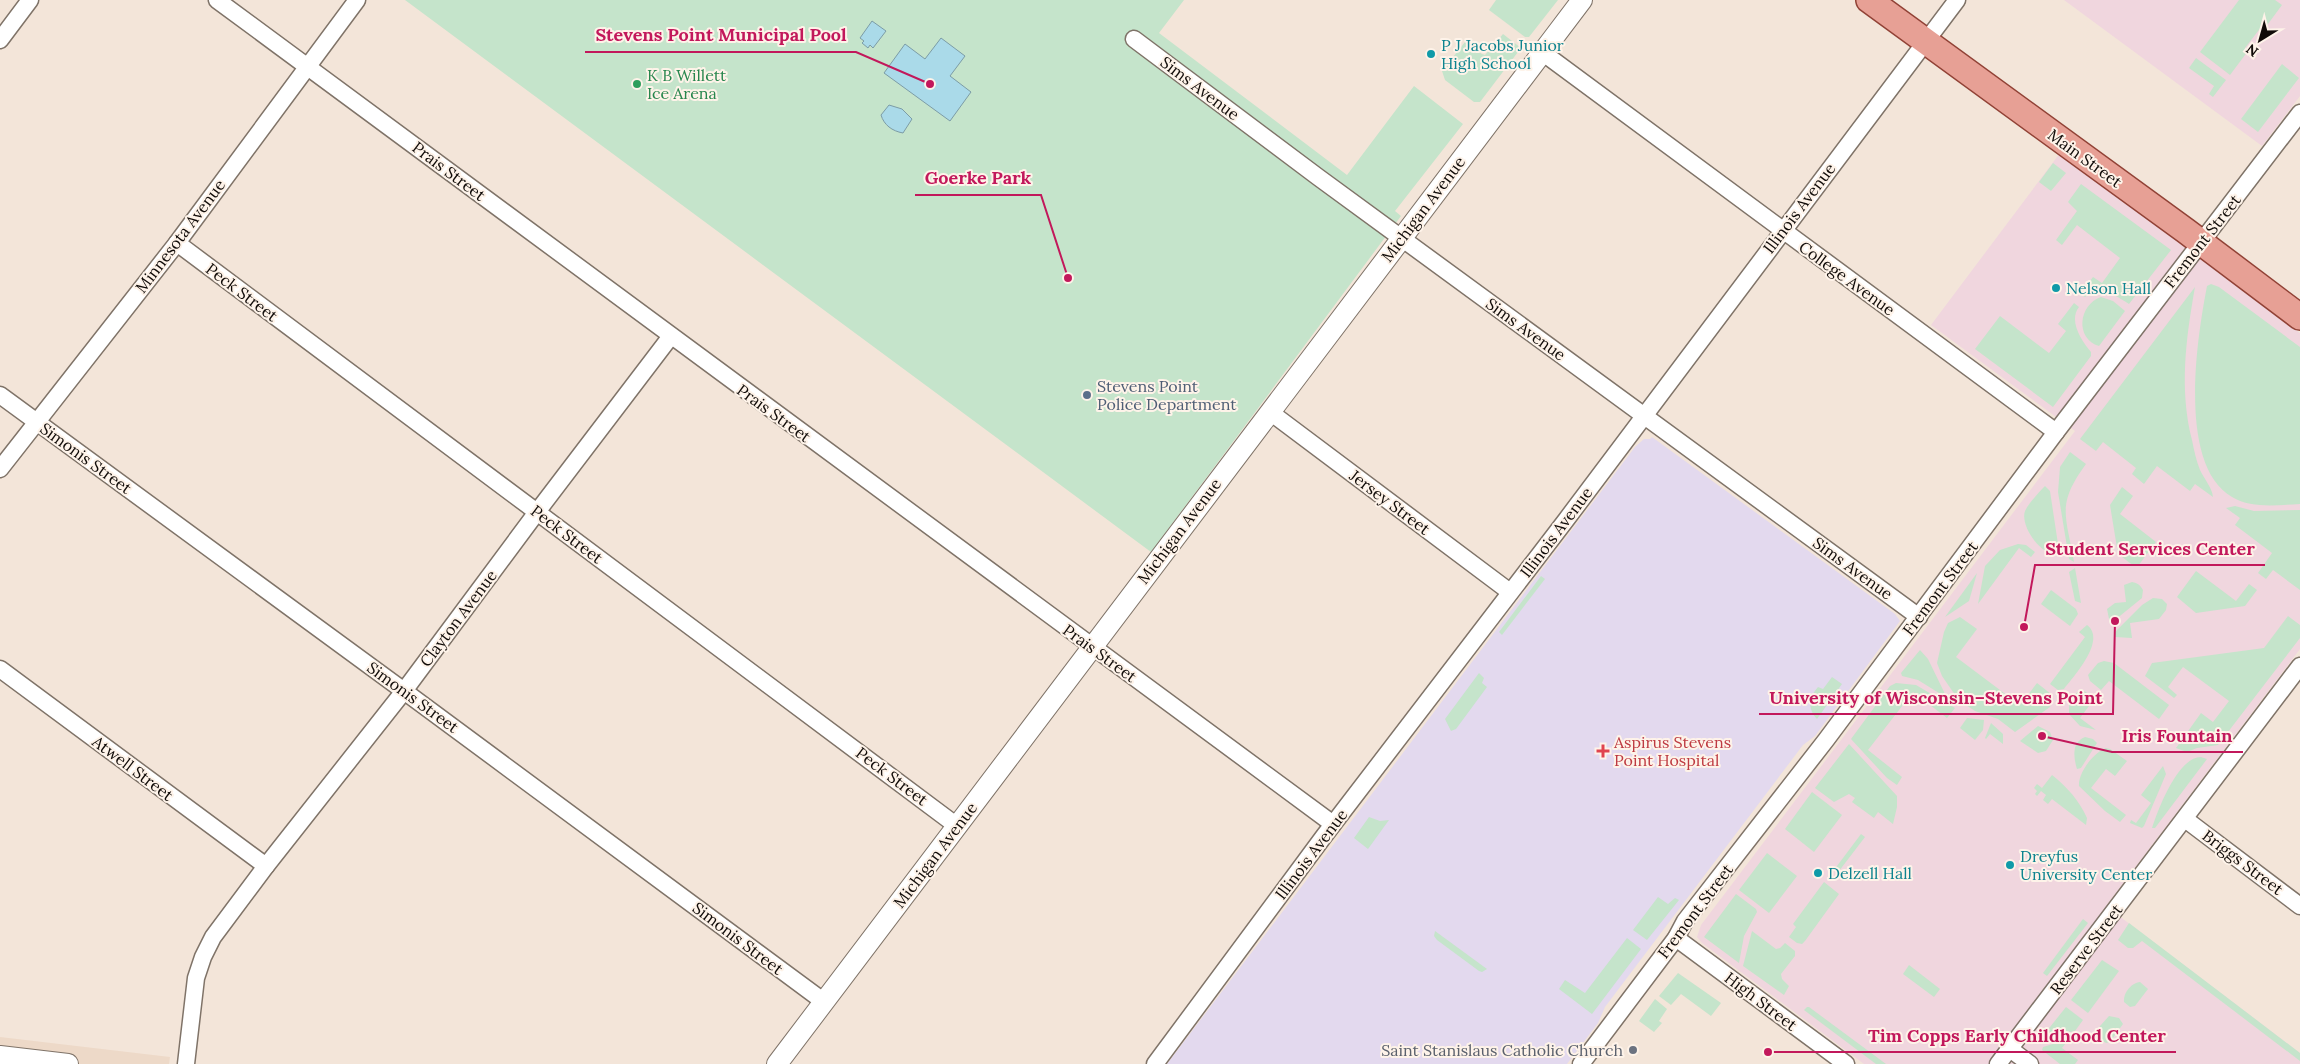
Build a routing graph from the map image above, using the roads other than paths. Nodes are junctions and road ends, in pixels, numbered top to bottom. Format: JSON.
{"nodes":[{"id":1,"x":30,"y":0,"type":"edge"},
{"id":2,"x":217,"y":0,"type":"edge"},
{"id":3,"x":356,"y":0,"type":"edge"},
{"id":4,"x":1582,"y":0,"type":"edge"},
{"id":5,"x":1869,"y":0,"type":"edge"},
{"id":6,"x":1957,"y":0,"type":"edge"},
{"id":7,"x":1134,"y":39,"type":"dead end"},
{"id":8,"x":0,"y":40,"type":"edge"},
{"id":9,"x":1926,"y":42,"type":"junction"},
{"id":10,"x":1542,"y":52,"type":"junction"},
{"id":11,"x":307,"y":66,"type":"junction"},
{"id":12,"x":2300,"y":113,"type":"edge"},
{"id":13,"x":1782,"y":230,"type":"junction"},
{"id":14,"x":1402,"y":237,"type":"junction"},
{"id":15,"x":2200,"y":242,"type":"junction"},
{"id":16,"x":176,"y":243,"type":"junction"},
{"id":17,"x":2300,"y":317,"type":"edge"},
{"id":18,"x":671,"y":336,"type":"junction"},
{"id":19,"x":0,"y":396,"type":"edge"},
{"id":20,"x":1270,"y":412,"type":"junction"},
{"id":21,"x":1643,"y":414,"type":"junction"},
{"id":22,"x":35,"y":421,"type":"junction"},
{"id":23,"x":2056,"y":432,"type":"junction"},
{"id":24,"x":0,"y":469,"type":"edge"},
{"id":25,"x":537,"y":512,"type":"junction"},
{"id":26,"x":1510,"y":592,"type":"junction"},
{"id":27,"x":1919,"y":617,"type":"junction"},
{"id":28,"x":1091,"y":647,"type":"junction"},
{"id":29,"x":2300,"y":666,"type":"edge"},
{"id":30,"x":0,"y":670,"type":"edge"},
{"id":31,"x":404,"y":691,"type":"junction"},
{"id":32,"x":2185,"y":819,"type":"junction"},
{"id":33,"x":1333,"y":824,"type":"junction"},
{"id":34,"x":957,"y":826,"type":"junction"},
{"id":35,"x":266,"y":866,"type":"junction"},
{"id":36,"x":2300,"y":906,"type":"edge"},
{"id":37,"x":1676,"y":938,"type":"junction"},
{"id":38,"x":823,"y":1001,"type":"junction"},
{"id":39,"x":2010,"y":1049,"type":"junction"},
{"id":40,"x":0,"y":1056,"type":"edge"},
{"id":41,"x":68,"y":1064,"type":"edge"},
{"id":42,"x":186,"y":1064,"type":"edge"},
{"id":43,"x":777,"y":1064,"type":"edge"},
{"id":44,"x":1155,"y":1064,"type":"edge"},
{"id":45,"x":1580,"y":1064,"type":"edge"},
{"id":46,"x":1846,"y":1064,"type":"edge"},
{"id":47,"x":1998,"y":1064,"type":"edge"},
{"id":48,"x":2030,"y":1064,"type":"edge"}],
"edges":[{"from":1,"to":8,"type":"street"},
{"from":2,"to":11,"type":"street","name":"Prais Street"},
{"from":3,"to":11,"type":"street","name":"Minnesota Avenue"},
{"from":4,"to":10,"type":"street","name":"Michigan Avenue"},
{"from":5,"to":9,"type":"main road","name":"Main Street"},
{"from":6,"to":9,"type":"street","name":"Illinois Avenue"},
{"from":7,"to":14,"type":"street","name":"Sims Avenue"},
{"from":9,"to":13,"type":"street","name":"Illinois Avenue"},
{"from":9,"to":15,"type":"main road","name":"Main Street"},
{"from":10,"to":13,"type":"street","name":"College Avenue"},
{"from":10,"to":14,"type":"street","name":"Michigan Avenue"},
{"from":11,"to":16,"type":"street","name":"Minnesota Avenue"},
{"from":11,"to":18,"type":"street","name":"Prais Street"},
{"from":12,"to":15,"type":"street","name":"Fremont Street"},
{"from":13,"to":21,"type":"street","name":"Illinois Avenue"},
{"from":13,"to":23,"type":"street","name":"College Avenue"},
{"from":14,"to":20,"type":"street","name":"Michigan Avenue"},
{"from":14,"to":21,"type":"street","name":"Sims Avenue"},
{"from":15,"to":17,"type":"main road","name":"Main Street"},
{"from":15,"to":23,"type":"street","name":"Fremont Street"},
{"from":16,"to":22,"type":"street","name":"Minnesota Avenue"},
{"from":16,"to":25,"type":"street","name":"Peck Street"},
{"from":18,"to":25,"type":"street","name":"Clayton Avenue"},
{"from":18,"to":28,"type":"street","name":"Prais Street"},
{"from":19,"to":22,"type":"street","name":"Simonis Street"},
{"from":20,"to":26,"type":"street","name":"Jersey Street"},
{"from":20,"to":28,"type":"street","name":"Michigan Avenue"},
{"from":21,"to":26,"type":"street","name":"Illinois Avenue"},
{"from":21,"to":27,"type":"street","name":"Sims Avenue"},
{"from":22,"to":24,"type":"street","name":"Minnesota Avenue"},
{"from":22,"to":31,"type":"street","name":"Simonis Street"},
{"from":23,"to":27,"type":"street","name":"Fremont Street"},
{"from":25,"to":31,"type":"street","name":"Clayton Avenue"},
{"from":25,"to":34,"type":"street","name":"Peck Street"},
{"from":26,"to":33,"type":"street","name":"Illinois Avenue"},
{"from":27,"to":37,"type":"street","name":"Fremont Street"},
{"from":28,"to":33,"type":"street","name":"Prais Street"},
{"from":28,"to":34,"type":"street","name":"Michigan Avenue"},
{"from":29,"to":32,"type":"street","name":"Reserve Street"},
{"from":30,"to":35,"type":"street","name":"Atwell Street"},
{"from":31,"to":35,"type":"street","name":"Clayton Avenue"},
{"from":31,"to":38,"type":"street","name":"Simonis Street"},
{"from":32,"to":36,"type":"street","name":"Briggs Street"},
{"from":32,"to":39,"type":"street","name":"Reserve Street"},
{"from":33,"to":44,"type":"street","name":"Illinois Avenue"},
{"from":34,"to":38,"type":"street","name":"Michigan Avenue"},
{"from":35,"to":42,"type":"street","name":"Clayton Avenue"},
{"from":37,"to":45,"type":"street","name":"Fremont Street"},
{"from":37,"to":46,"type":"street","name":"High Street"},
{"from":38,"to":43,"type":"street","name":"Michigan Avenue"},
{"from":39,"to":47,"type":"street","name":"Reserve Street"},
{"from":39,"to":48,"type":"street"},
{"from":40,"to":41,"type":"street"}]}
